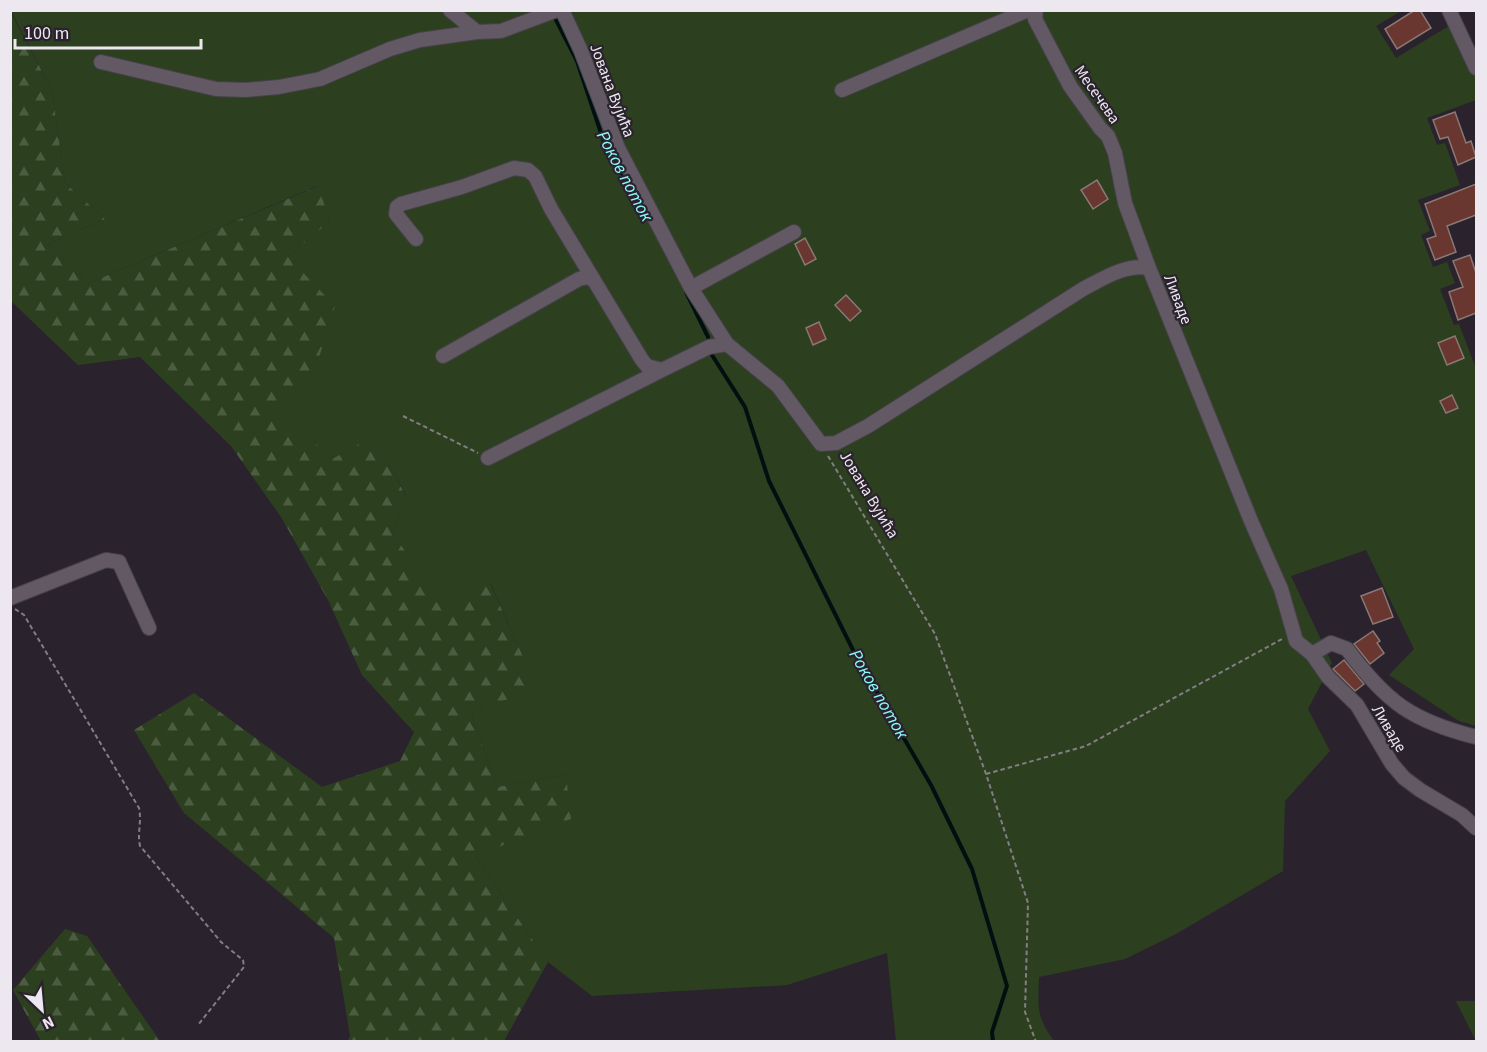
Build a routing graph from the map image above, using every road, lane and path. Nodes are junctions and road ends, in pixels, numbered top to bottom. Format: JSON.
{"nodes":[{"id":1,"x":450,"y":10,"type":"edge"},
{"id":2,"x":562,"y":10,"type":"edge"},
{"id":3,"x":1028,"y":10,"type":"edge"},
{"id":4,"x":1036,"y":10,"type":"edge"},
{"id":5,"x":1449,"y":10,"type":"edge"},
{"id":6,"x":553,"y":12,"type":"edge"},
{"id":7,"x":477,"y":32,"type":"junction"},
{"id":8,"x":101,"y":62,"type":"dead end"},
{"id":9,"x":1476,"y":68,"type":"edge"},
{"id":10,"x":842,"y":90,"type":"dead end"},
{"id":11,"x":795,"y":232,"type":"dead end"},
{"id":12,"x":416,"y":239,"type":"dead end"},
{"id":13,"x":1149,"y":268,"type":"junction"},
{"id":14,"x":594,"y":280,"type":"junction"},
{"id":15,"x":691,"y":288,"type":"junction"},
{"id":16,"x":727,"y":344,"type":"junction"},
{"id":17,"x":443,"y":356,"type":"dead end"},
{"id":18,"x":662,"y":370,"type":"junction"},
{"id":19,"x":403,"y":416,"type":"dead end"},
{"id":20,"x":821,"y":444,"type":"junction"},
{"id":21,"x":488,"y":458,"type":"joint"},
{"id":22,"x":10,"y":598,"type":"edge"},
{"id":23,"x":11,"y":606,"type":"edge"},
{"id":24,"x":149,"y":628,"type":"dead end"},
{"id":25,"x":1293,"y":633,"type":"junction"},
{"id":26,"x":1312,"y":654,"type":"junction"},
{"id":27,"x":1476,"y":737,"type":"edge"},
{"id":28,"x":986,"y":774,"type":"junction"},
{"id":29,"x":1476,"y":828,"type":"edge"},
{"id":30,"x":198,"y":1025,"type":"dead end"},
{"id":31,"x":1036,"y":1041,"type":"edge"}],
"edges":[{"from":1,"to":7,"type":"street"},
{"from":2,"to":15,"type":"street","name":"Јована Вујића"},
{"from":3,"to":10,"type":"street"},
{"from":4,"to":13,"type":"street","name":"Месечева"},
{"from":5,"to":9,"type":"street"},
{"from":6,"to":7,"type":"street"},
{"from":7,"to":8,"type":"street"},
{"from":11,"to":15,"type":"street"},
{"from":12,"to":14,"type":"street"},
{"from":13,"to":20,"type":"street","name":"Ливаде"},
{"from":13,"to":25,"type":"street","name":"Ливаде"},
{"from":14,"to":17,"type":"street"},
{"from":14,"to":18,"type":"street"},
{"from":15,"to":16,"type":"street","name":"Јована Вујића"},
{"from":16,"to":18,"type":"street"},
{"from":16,"to":20,"type":"street","name":"Јована Вујића"},
{"from":18,"to":21,"type":"street"},
{"from":19,"to":21,"type":"path"},
{"from":20,"to":28,"type":"path","name":"Јована Вујића"},
{"from":22,"to":24,"type":"street"},
{"from":23,"to":30,"type":"path"},
{"from":25,"to":26,"type":"street","name":"Ливаде"},
{"from":25,"to":28,"type":"path"},
{"from":26,"to":27,"type":"street","name":"Ливаде"},
{"from":26,"to":29,"type":"street","name":"Ливаде"},
{"from":28,"to":31,"type":"path","name":"Јована Вујића"}]}
